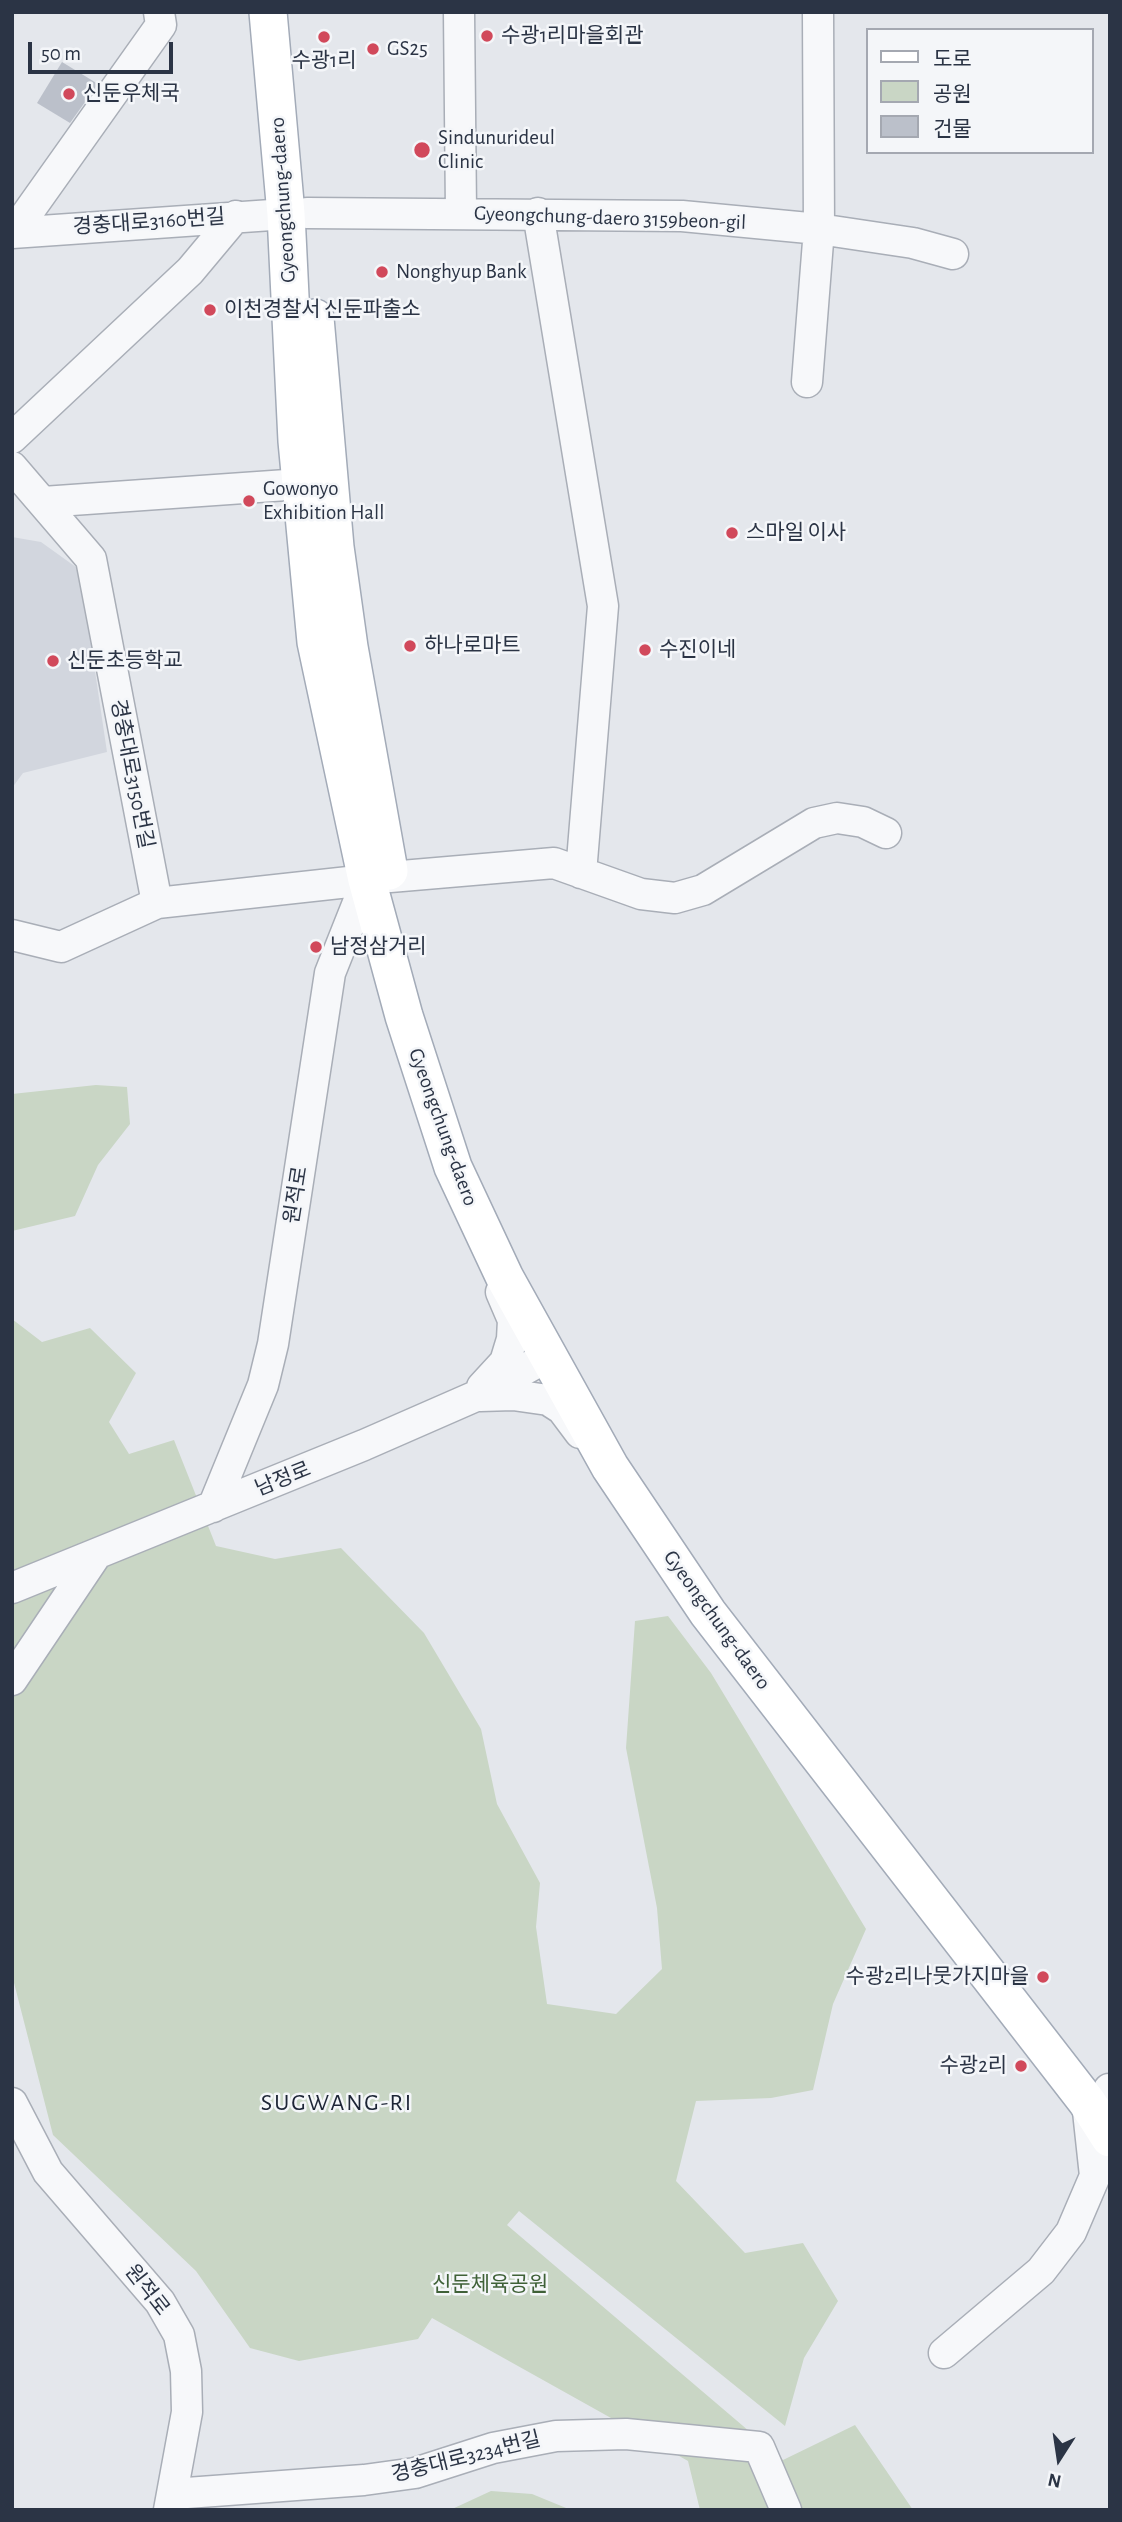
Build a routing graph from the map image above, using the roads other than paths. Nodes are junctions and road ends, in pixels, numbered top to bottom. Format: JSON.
{"nodes":[{"id":1,"x":159,"y":12,"type":"edge"},
{"id":2,"x":268,"y":12,"type":"edge"},
{"id":3,"x":293,"y":12,"type":"edge"},
{"id":4,"x":459,"y":12,"type":"edge"},
{"id":5,"x":818,"y":12,"type":"edge"},
{"id":6,"x":461,"y":212,"type":"junction"},
{"id":7,"x":297,"y":213,"type":"junction"},
{"id":8,"x":538,"y":213,"type":"junction"},
{"id":9,"x":236,"y":216,"type":"junction"},
{"id":10,"x":819,"y":229,"type":"junction"},
{"id":11,"x":13,"y":232,"type":"edge"},
{"id":12,"x":953,"y":254,"type":"dead end"},
{"id":13,"x":807,"y":382,"type":"dead end"},
{"id":14,"x":12,"y":438,"type":"edge"},
{"id":15,"x":12,"y":467,"type":"edge"},
{"id":16,"x":300,"y":484,"type":"junction"},
{"id":17,"x":43,"y":502,"type":"junction"},
{"id":18,"x":886,"y":833,"type":"dead end"},
{"id":19,"x":581,"y":873,"type":"junction"},
{"id":20,"x":379,"y":878,"type":"junction"},
{"id":21,"x":157,"y":903,"type":"junction"},
{"id":22,"x":12,"y":935,"type":"edge"},
{"id":23,"x":489,"y":1246,"type":"junction"},
{"id":24,"x":556,"y":1353,"type":"junction"},
{"id":25,"x":477,"y":1396,"type":"junction"},
{"id":26,"x":610,"y":1467,"type":"junction"},
{"id":27,"x":213,"y":1507,"type":"junction"},
{"id":28,"x":96,"y":1555,"type":"junction"},
{"id":29,"x":12,"y":1588,"type":"edge"},
{"id":30,"x":12,"y":1680,"type":"edge"},
{"id":31,"x":1104,"y":2093,"type":"edge"},
{"id":32,"x":12,"y":2103,"type":"edge"},
{"id":33,"x":1110,"y":2138,"type":"edge"},
{"id":34,"x":944,"y":2353,"type":"dead end"},
{"id":35,"x":171,"y":2502,"type":"edge"},
{"id":36,"x":786,"y":2510,"type":"edge"}],
"edges":[{"from":1,"to":11,"type":"street"},
{"from":2,"to":7,"type":"main road","name":"Gyeongchung-daero"},
{"from":3,"to":7,"type":"main road","name":"Gyeongchung-daero"},
{"from":4,"to":6,"type":"street"},
{"from":5,"to":10,"type":"street"},
{"from":6,"to":7,"type":"street","name":"Gyeongchung-daero 3159beon-gil"},
{"from":6,"to":8,"type":"street","name":"Gyeongchung-daero 3159beon-gil"},
{"from":7,"to":9,"type":"street","name":"경충대로3160번길"},
{"from":7,"to":16,"type":"main road","name":"Gyeongchung-daero"},
{"from":7,"to":20,"type":"main road","name":"Gyeongchung-daero"},
{"from":8,"to":10,"type":"street","name":"Gyeongchung-daero 3159beon-gil"},
{"from":8,"to":19,"type":"street"},
{"from":9,"to":11,"type":"street","name":"경충대로3160번길"},
{"from":9,"to":14,"type":"street"},
{"from":10,"to":12,"type":"street","name":"Gyeongchung-daero 3159beon-gil"},
{"from":10,"to":13,"type":"street"},
{"from":15,"to":17,"type":"street","name":"경충대로3150번길"},
{"from":16,"to":17,"type":"street"},
{"from":16,"to":20,"type":"main road","name":"Gyeongchung-daero"},
{"from":17,"to":21,"type":"street","name":"경충대로3150번길"},
{"from":18,"to":19,"type":"street"},
{"from":19,"to":20,"type":"street"},
{"from":20,"to":21,"type":"street"},
{"from":20,"to":23,"type":"main road","name":"Gyeongchung-daero"},
{"from":20,"to":24,"type":"main road","name":"Gyeongchung-daero"},
{"from":20,"to":27,"type":"street","name":"원적로"},
{"from":21,"to":22,"type":"street"},
{"from":23,"to":24,"type":"main road","name":"Gyeongchung-daero"},
{"from":23,"to":25,"type":"street"},
{"from":24,"to":25,"type":"street","name":"남정로"},
{"from":24,"to":26,"type":"main road","name":"Gyeongchung-daero"},
{"from":24,"to":31,"type":"main road","name":"Gyeongchung-daero"},
{"from":25,"to":26,"type":"street"},
{"from":25,"to":27,"type":"street","name":"남정로"},
{"from":26,"to":31,"type":"main road","name":"Gyeongchung-daero"},
{"from":27,"to":28,"type":"street","name":"남정로"},
{"from":28,"to":29,"type":"street","name":"남정로"},
{"from":28,"to":30,"type":"street"},
{"from":31,"to":33,"type":"main road","name":"Gyeongchung-daero"},
{"from":31,"to":34,"type":"street"},
{"from":32,"to":35,"type":"street","name":"원적로"},
{"from":35,"to":36,"type":"street","name":"경충대로3234번길"}]}
